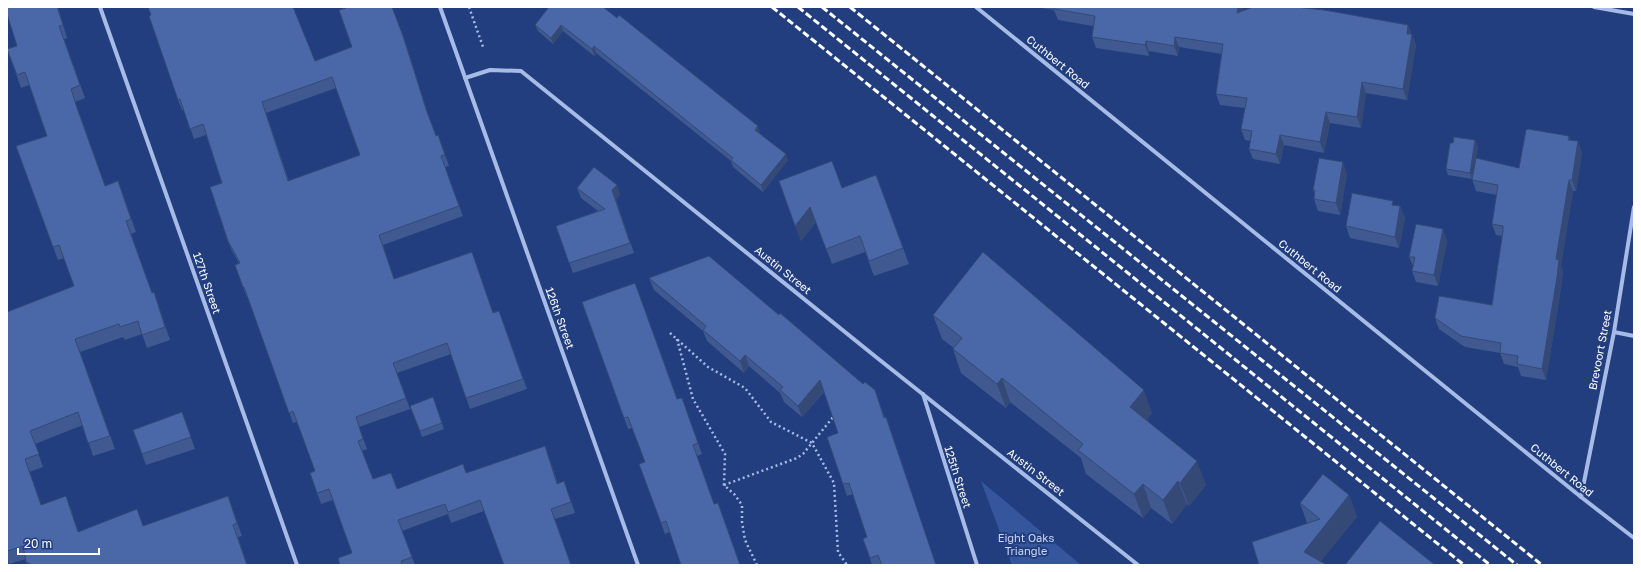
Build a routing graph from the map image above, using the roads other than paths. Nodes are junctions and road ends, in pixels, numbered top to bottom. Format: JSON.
{"nodes":[{"id":1,"x":100,"y":7,"type":"edge"},
{"id":2,"x":440,"y":7,"type":"edge"},
{"id":3,"x":976,"y":7,"type":"edge"},
{"id":4,"x":1594,"y":7,"type":"edge"},
{"id":5,"x":1634,"y":14,"type":"edge"},
{"id":6,"x":465,"y":78,"type":"junction"},
{"id":7,"x":1634,"y":207,"type":"edge"},
{"id":8,"x":1614,"y":332,"type":"junction"},
{"id":9,"x":1634,"y":336,"type":"edge"},
{"id":10,"x":922,"y":394,"type":"junction"},
{"id":11,"x":1581,"y":497,"type":"junction"},
{"id":12,"x":1634,"y":538,"type":"edge"},
{"id":13,"x":297,"y":565,"type":"edge"},
{"id":14,"x":638,"y":565,"type":"edge"},
{"id":15,"x":977,"y":565,"type":"edge"},
{"id":16,"x":1138,"y":565,"type":"edge"}],
"edges":[{"from":1,"to":13,"type":"street","name":"127th Street"},
{"from":2,"to":6,"type":"street"},
{"from":3,"to":11,"type":"street","name":"Cuthbert Road"},
{"from":4,"to":5,"type":"street"},
{"from":6,"to":10,"type":"street","name":"Austin Street"},
{"from":6,"to":14,"type":"street","name":"126th Street"},
{"from":7,"to":8,"type":"street","name":"Brevoort Street"},
{"from":8,"to":9,"type":"street"},
{"from":8,"to":11,"type":"street","name":"Brevoort Street"},
{"from":10,"to":15,"type":"street","name":"125th Street"},
{"from":10,"to":16,"type":"street","name":"Austin Street"},
{"from":11,"to":12,"type":"street","name":"Cuthbert Road"}]}
